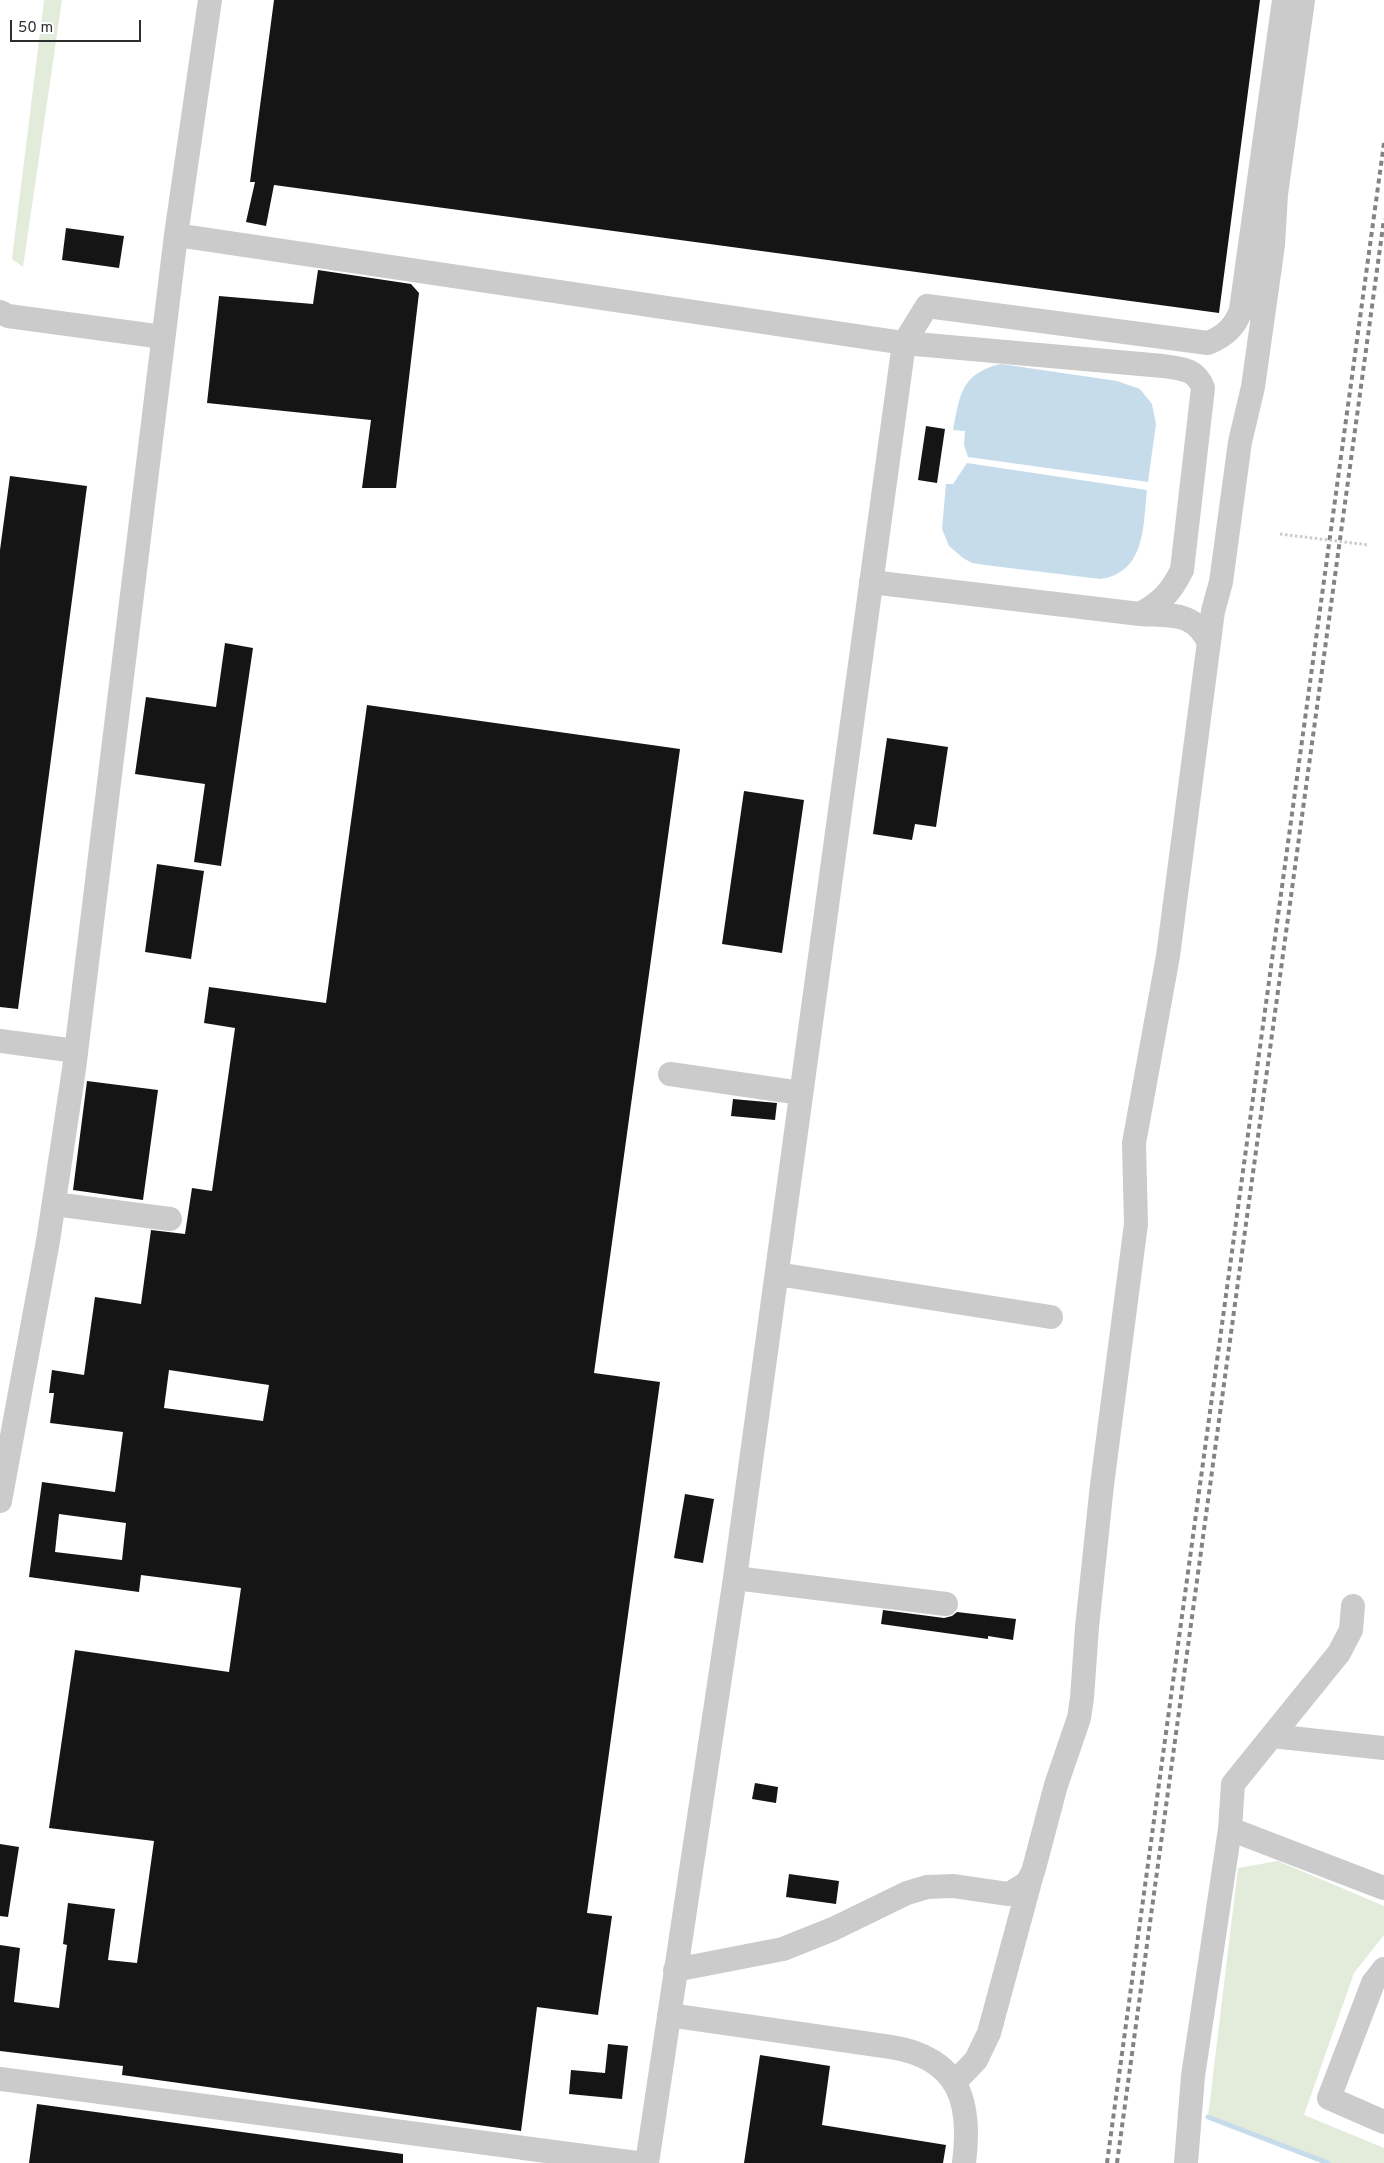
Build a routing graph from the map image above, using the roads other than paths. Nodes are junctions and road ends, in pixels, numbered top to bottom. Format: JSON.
{"nodes":[{"id":1,"x":210,"y":0,"type":"edge"},
{"id":2,"x":1284,"y":0,"type":"edge"},
{"id":3,"x":1303,"y":0,"type":"edge"},
{"id":4,"x":176,"y":235,"type":"junction"},
{"id":5,"x":0,"y":312,"type":"edge"},
{"id":6,"x":163,"y":337,"type":"junction"},
{"id":7,"x":904,"y":343,"type":"junction"},
{"id":8,"x":871,"y":582,"type":"junction"},
{"id":9,"x":1140,"y":614,"type":"junction"},
{"id":10,"x":1209,"y":643,"type":"junction"},
{"id":11,"x":0,"y":1041,"type":"edge"},
{"id":12,"x":76,"y":1051,"type":"junction"},
{"id":13,"x":670,"y":1074,"type":"dead end"},
{"id":14,"x":802,"y":1093,"type":"junction"},
{"id":15,"x":54,"y":1204,"type":"junction"},
{"id":16,"x":170,"y":1219,"type":"dead end"},
{"id":17,"x":777,"y":1274,"type":"junction"},
{"id":18,"x":1051,"y":1316,"type":"dead end"},
{"id":19,"x":0,"y":1501,"type":"edge"},
{"id":20,"x":735,"y":1578,"type":"junction"},
{"id":21,"x":946,"y":1604,"type":"dead end"},
{"id":22,"x":1353,"y":1606,"type":"dead end"},
{"id":23,"x":1272,"y":1736,"type":"junction"},
{"id":24,"x":1384,"y":1748,"type":"edge"},
{"id":25,"x":1230,"y":1830,"type":"junction"},
{"id":26,"x":1033,"y":1872,"type":"junction"},
{"id":27,"x":1384,"y":1888,"type":"edge"},
{"id":28,"x":1384,"y":1969,"type":"edge"},
{"id":29,"x":676,"y":1970,"type":"junction"},
{"id":30,"x":669,"y":2015,"type":"junction"},
{"id":31,"x":0,"y":2079,"type":"edge"},
{"id":32,"x":954,"y":2083,"type":"junction"},
{"id":33,"x":1384,"y":2122,"type":"edge"},
{"id":34,"x":637,"y":2163,"type":"edge"},
{"id":35,"x":647,"y":2163,"type":"edge"},
{"id":36,"x":964,"y":2163,"type":"edge"},
{"id":37,"x":1186,"y":2163,"type":"edge"}],
"edges":[{"from":1,"to":4,"type":"street"},
{"from":2,"to":7,"type":"street"},
{"from":3,"to":10,"type":"street"},
{"from":4,"to":6,"type":"street"},
{"from":4,"to":7,"type":"street"},
{"from":5,"to":6,"type":"street"},
{"from":6,"to":12,"type":"street"},
{"from":7,"to":8,"type":"street"},
{"from":7,"to":9,"type":"street"},
{"from":8,"to":9,"type":"street"},
{"from":8,"to":14,"type":"street"},
{"from":9,"to":10,"type":"street"},
{"from":10,"to":26,"type":"street"},
{"from":11,"to":12,"type":"street"},
{"from":12,"to":15,"type":"street"},
{"from":13,"to":14,"type":"street"},
{"from":14,"to":17,"type":"street"},
{"from":15,"to":16,"type":"street"},
{"from":15,"to":19,"type":"street"},
{"from":17,"to":18,"type":"street"},
{"from":17,"to":20,"type":"street"},
{"from":20,"to":21,"type":"street"},
{"from":20,"to":29,"type":"street"},
{"from":22,"to":23,"type":"street"},
{"from":23,"to":24,"type":"street"},
{"from":23,"to":25,"type":"street"},
{"from":25,"to":27,"type":"street"},
{"from":25,"to":37,"type":"street"},
{"from":26,"to":29,"type":"street"},
{"from":26,"to":32,"type":"street"},
{"from":28,"to":33,"type":"street"},
{"from":29,"to":30,"type":"street"},
{"from":30,"to":32,"type":"street"},
{"from":30,"to":35,"type":"street"},
{"from":31,"to":34,"type":"street"},
{"from":32,"to":36,"type":"street"}]}
